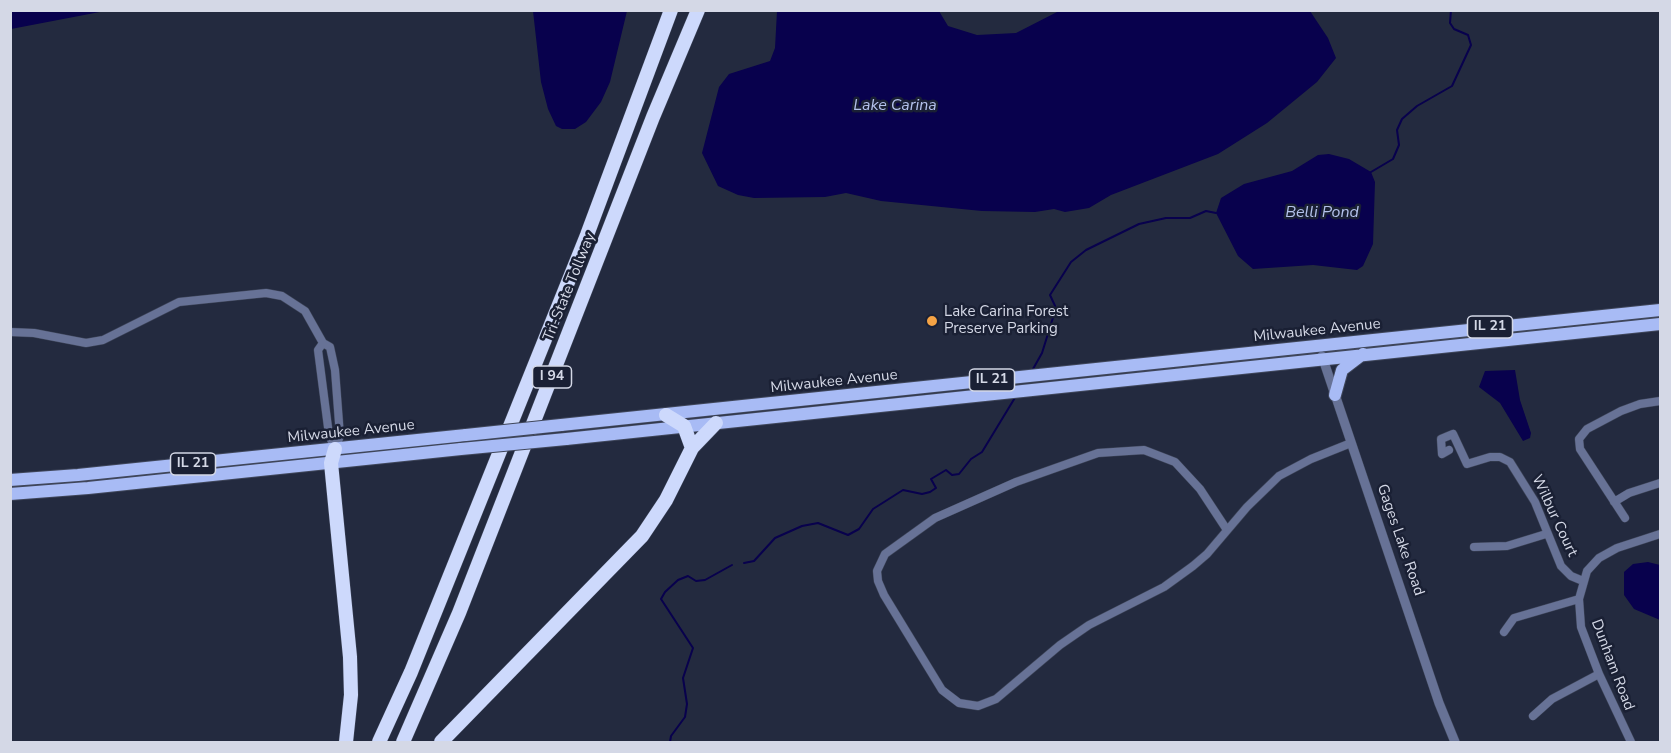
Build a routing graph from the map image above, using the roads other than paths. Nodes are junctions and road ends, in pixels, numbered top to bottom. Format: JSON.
{"nodes":[{"id":1,"x":671,"y":10,"type":"edge"},
{"id":2,"x":698,"y":10,"type":"edge"},
{"id":3,"x":1660,"y":310,"type":"edge"},
{"id":4,"x":1660,"y":324,"type":"edge"},
{"id":5,"x":10,"y":332,"type":"edge"},
{"id":6,"x":323,"y":343,"type":"junction"},
{"id":7,"x":1321,"y":352,"type":"junction"},
{"id":8,"x":1363,"y":354,"type":"junction"},
{"id":9,"x":1335,"y":395,"type":"junction"},
{"id":10,"x":1660,"y":400,"type":"edge"},
{"id":11,"x":666,"y":415,"type":"junction"},
{"id":12,"x":716,"y":423,"type":"junction"},
{"id":13,"x":684,"y":426,"type":"junction"},
{"id":14,"x":1351,"y":443,"type":"junction"},
{"id":15,"x":692,"y":448,"type":"junction"},
{"id":16,"x":334,"y":449,"type":"junction"},
{"id":17,"x":1449,"y":450,"type":"dead end"},
{"id":18,"x":331,"y":463,"type":"junction"},
{"id":19,"x":10,"y":480,"type":"edge"},
{"id":20,"x":1660,"y":483,"type":"edge"},
{"id":21,"x":10,"y":494,"type":"edge"},
{"id":22,"x":1614,"y":502,"type":"junction"},
{"id":23,"x":1625,"y":518,"type":"dead end"},
{"id":24,"x":1227,"y":530,"type":"junction"},
{"id":25,"x":1546,"y":534,"type":"junction"},
{"id":26,"x":1660,"y":534,"type":"edge"},
{"id":27,"x":1474,"y":547,"type":"dead end"},
{"id":28,"x":1583,"y":581,"type":"junction"},
{"id":29,"x":1579,"y":599,"type":"junction"},
{"id":30,"x":1504,"y":632,"type":"dead end"},
{"id":31,"x":1599,"y":674,"type":"junction"},
{"id":32,"x":1533,"y":716,"type":"dead end"},
{"id":33,"x":346,"y":742,"type":"edge"},
{"id":34,"x":379,"y":742,"type":"edge"},
{"id":35,"x":403,"y":742,"type":"edge"},
{"id":36,"x":441,"y":742,"type":"edge"},
{"id":37,"x":1455,"y":742,"type":"edge"},
{"id":38,"x":1630,"y":742,"type":"edge"}],
"edges":[{"from":1,"to":34,"type":"highway","name":"Tri-State Tollway","number":"I 94"},
{"from":2,"to":35,"type":"highway","name":"Tri-State Tollway","number":"I 94"},
{"from":3,"to":7,"type":"main road","name":"Milwaukee Avenue","number":"IL 21"},
{"from":4,"to":8,"type":"main road","name":"Milwaukee Avenue","number":"IL 21"},
{"from":5,"to":6,"type":"street"},
{"from":6,"to":16,"type":"street"},
{"from":6,"to":16,"type":"street"},
{"from":7,"to":8,"type":"main road","name":"Milwaukee Avenue","number":"IL 21"},
{"from":7,"to":9,"type":"street","name":"Gages Lake Road"},
{"from":7,"to":11,"type":"main road","name":"Milwaukee Avenue","number":"IL 21"},
{"from":7,"to":12,"type":"main road","name":"Milwaukee Avenue","number":"IL 21"},
{"from":8,"to":9,"type":"main road"},
{"from":9,"to":14,"type":"street","name":"Gages Lake Road"},
{"from":10,"to":22,"type":"street"},
{"from":11,"to":13,"type":"highway"},
{"from":11,"to":16,"type":"main road","name":"Milwaukee Avenue","number":"IL 21","bridge":true},
{"from":12,"to":13,"type":"main road","name":"Milwaukee Avenue","number":"IL 21"},
{"from":12,"to":15,"type":"highway"},
{"from":13,"to":15,"type":"highway"},
{"from":13,"to":18,"type":"main road","name":"Milwaukee Avenue","number":"IL 21","bridge":true},
{"from":14,"to":24,"type":"street"},
{"from":14,"to":37,"type":"street","name":"Gages Lake Road"},
{"from":15,"to":36,"type":"highway"},
{"from":16,"to":18,"type":"highway"},
{"from":16,"to":19,"type":"main road","name":"Milwaukee Avenue","number":"IL 21"},
{"from":17,"to":25,"type":"street","name":"Wilbur Court"},
{"from":18,"to":21,"type":"main road","name":"Milwaukee Avenue","number":"IL 21"},
{"from":18,"to":33,"type":"highway"},
{"from":20,"to":22,"type":"street"},
{"from":22,"to":23,"type":"street"},
{"from":24,"to":24,"type":"street"},
{"from":25,"to":27,"type":"street"},
{"from":25,"to":28,"type":"street","name":"Wilbur Court"},
{"from":26,"to":28,"type":"street","name":"Dunham Road"},
{"from":28,"to":29,"type":"street","name":"Dunham Road"},
{"from":29,"to":30,"type":"street"},
{"from":29,"to":31,"type":"street","name":"Dunham Road"},
{"from":31,"to":32,"type":"street"},
{"from":31,"to":38,"type":"street","name":"Dunham Road"}]}
